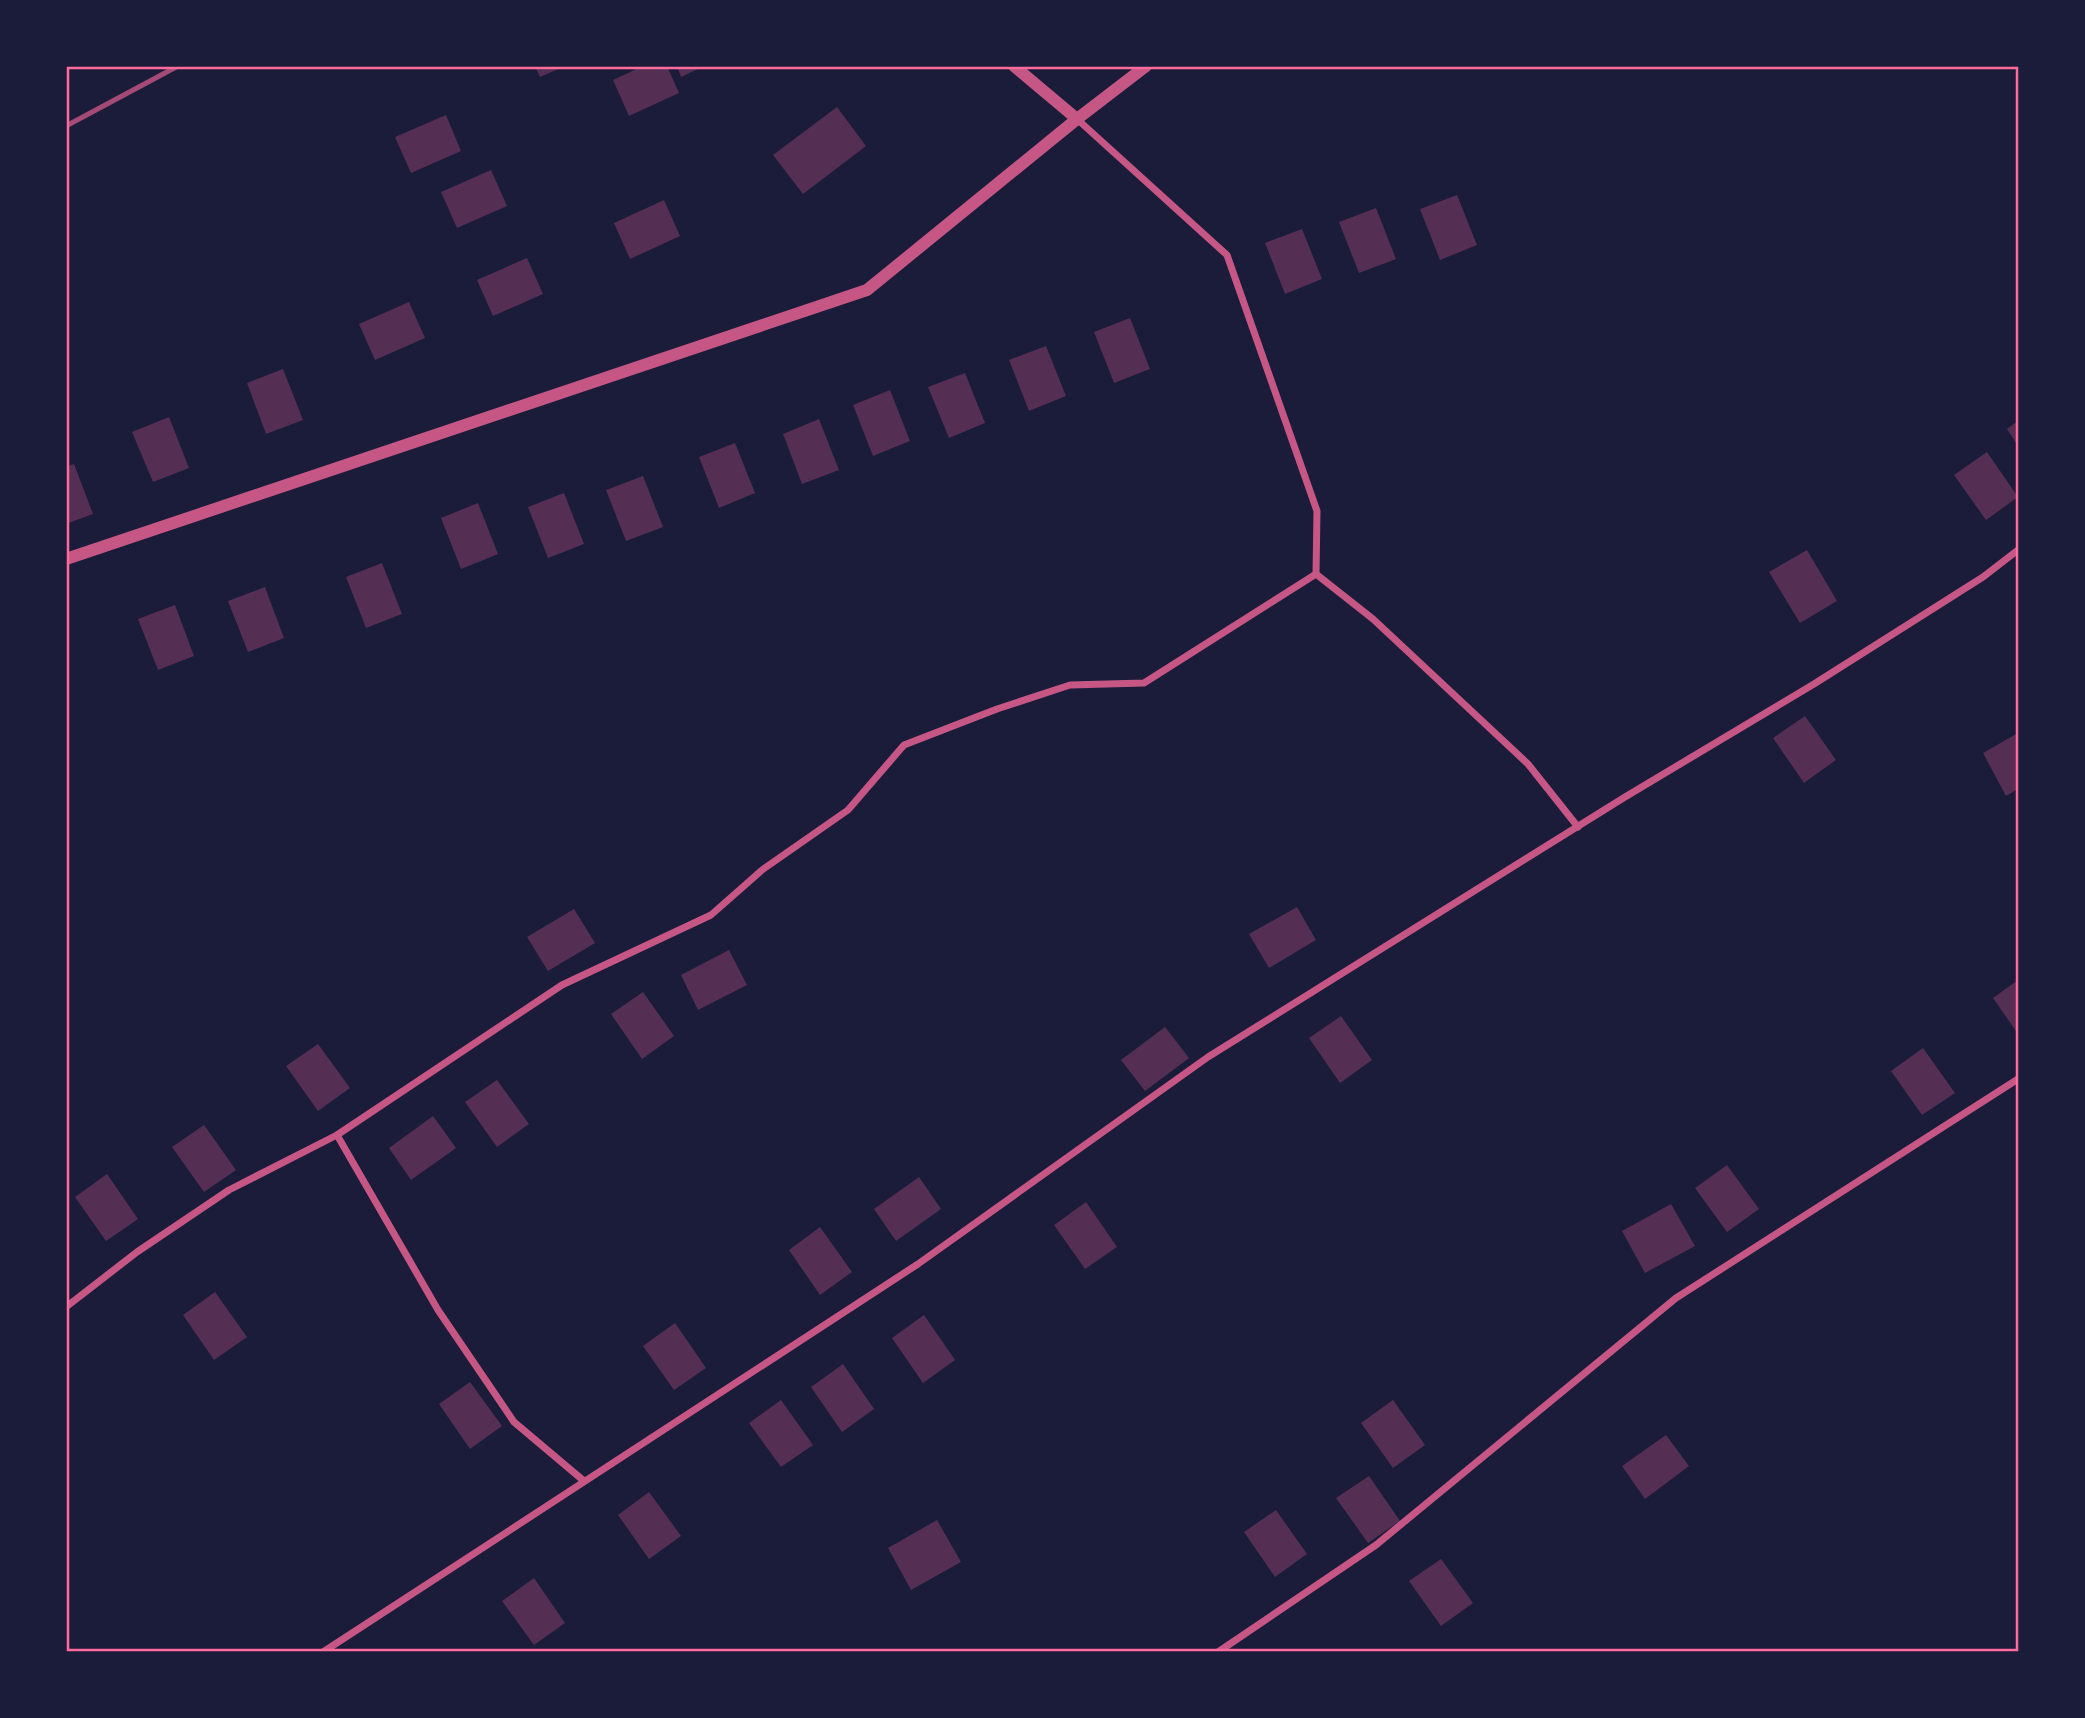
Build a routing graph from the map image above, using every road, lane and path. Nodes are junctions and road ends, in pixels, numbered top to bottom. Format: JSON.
{"nodes":[{"id":1,"x":1014,"y":66,"type":"edge"},
{"id":2,"x":1146,"y":66,"type":"edge"},
{"id":3,"x":1077,"y":119,"type":"junction"},
{"id":4,"x":2018,"y":550,"type":"edge"},
{"id":5,"x":66,"y":559,"type":"edge"},
{"id":6,"x":1316,"y":574,"type":"junction"},
{"id":7,"x":1578,"y":827,"type":"junction"},
{"id":8,"x":2018,"y":1079,"type":"edge"},
{"id":9,"x":337,"y":1135,"type":"junction"},
{"id":10,"x":66,"y":1307,"type":"edge"},
{"id":11,"x":584,"y":1482,"type":"junction"},
{"id":12,"x":323,"y":1651,"type":"edge"},
{"id":13,"x":1218,"y":1651,"type":"edge"}],
"edges":[{"from":1,"to":3,"type":"street"},
{"from":2,"to":3,"type":"street"},
{"from":3,"to":5,"type":"street"},
{"from":3,"to":6,"type":"street"},
{"from":4,"to":7,"type":"street"},
{"from":6,"to":7,"type":"street"},
{"from":6,"to":9,"type":"street"},
{"from":7,"to":11,"type":"street"},
{"from":8,"to":13,"type":"street"},
{"from":9,"to":10,"type":"street"},
{"from":9,"to":11,"type":"street"},
{"from":11,"to":12,"type":"street"}]}
